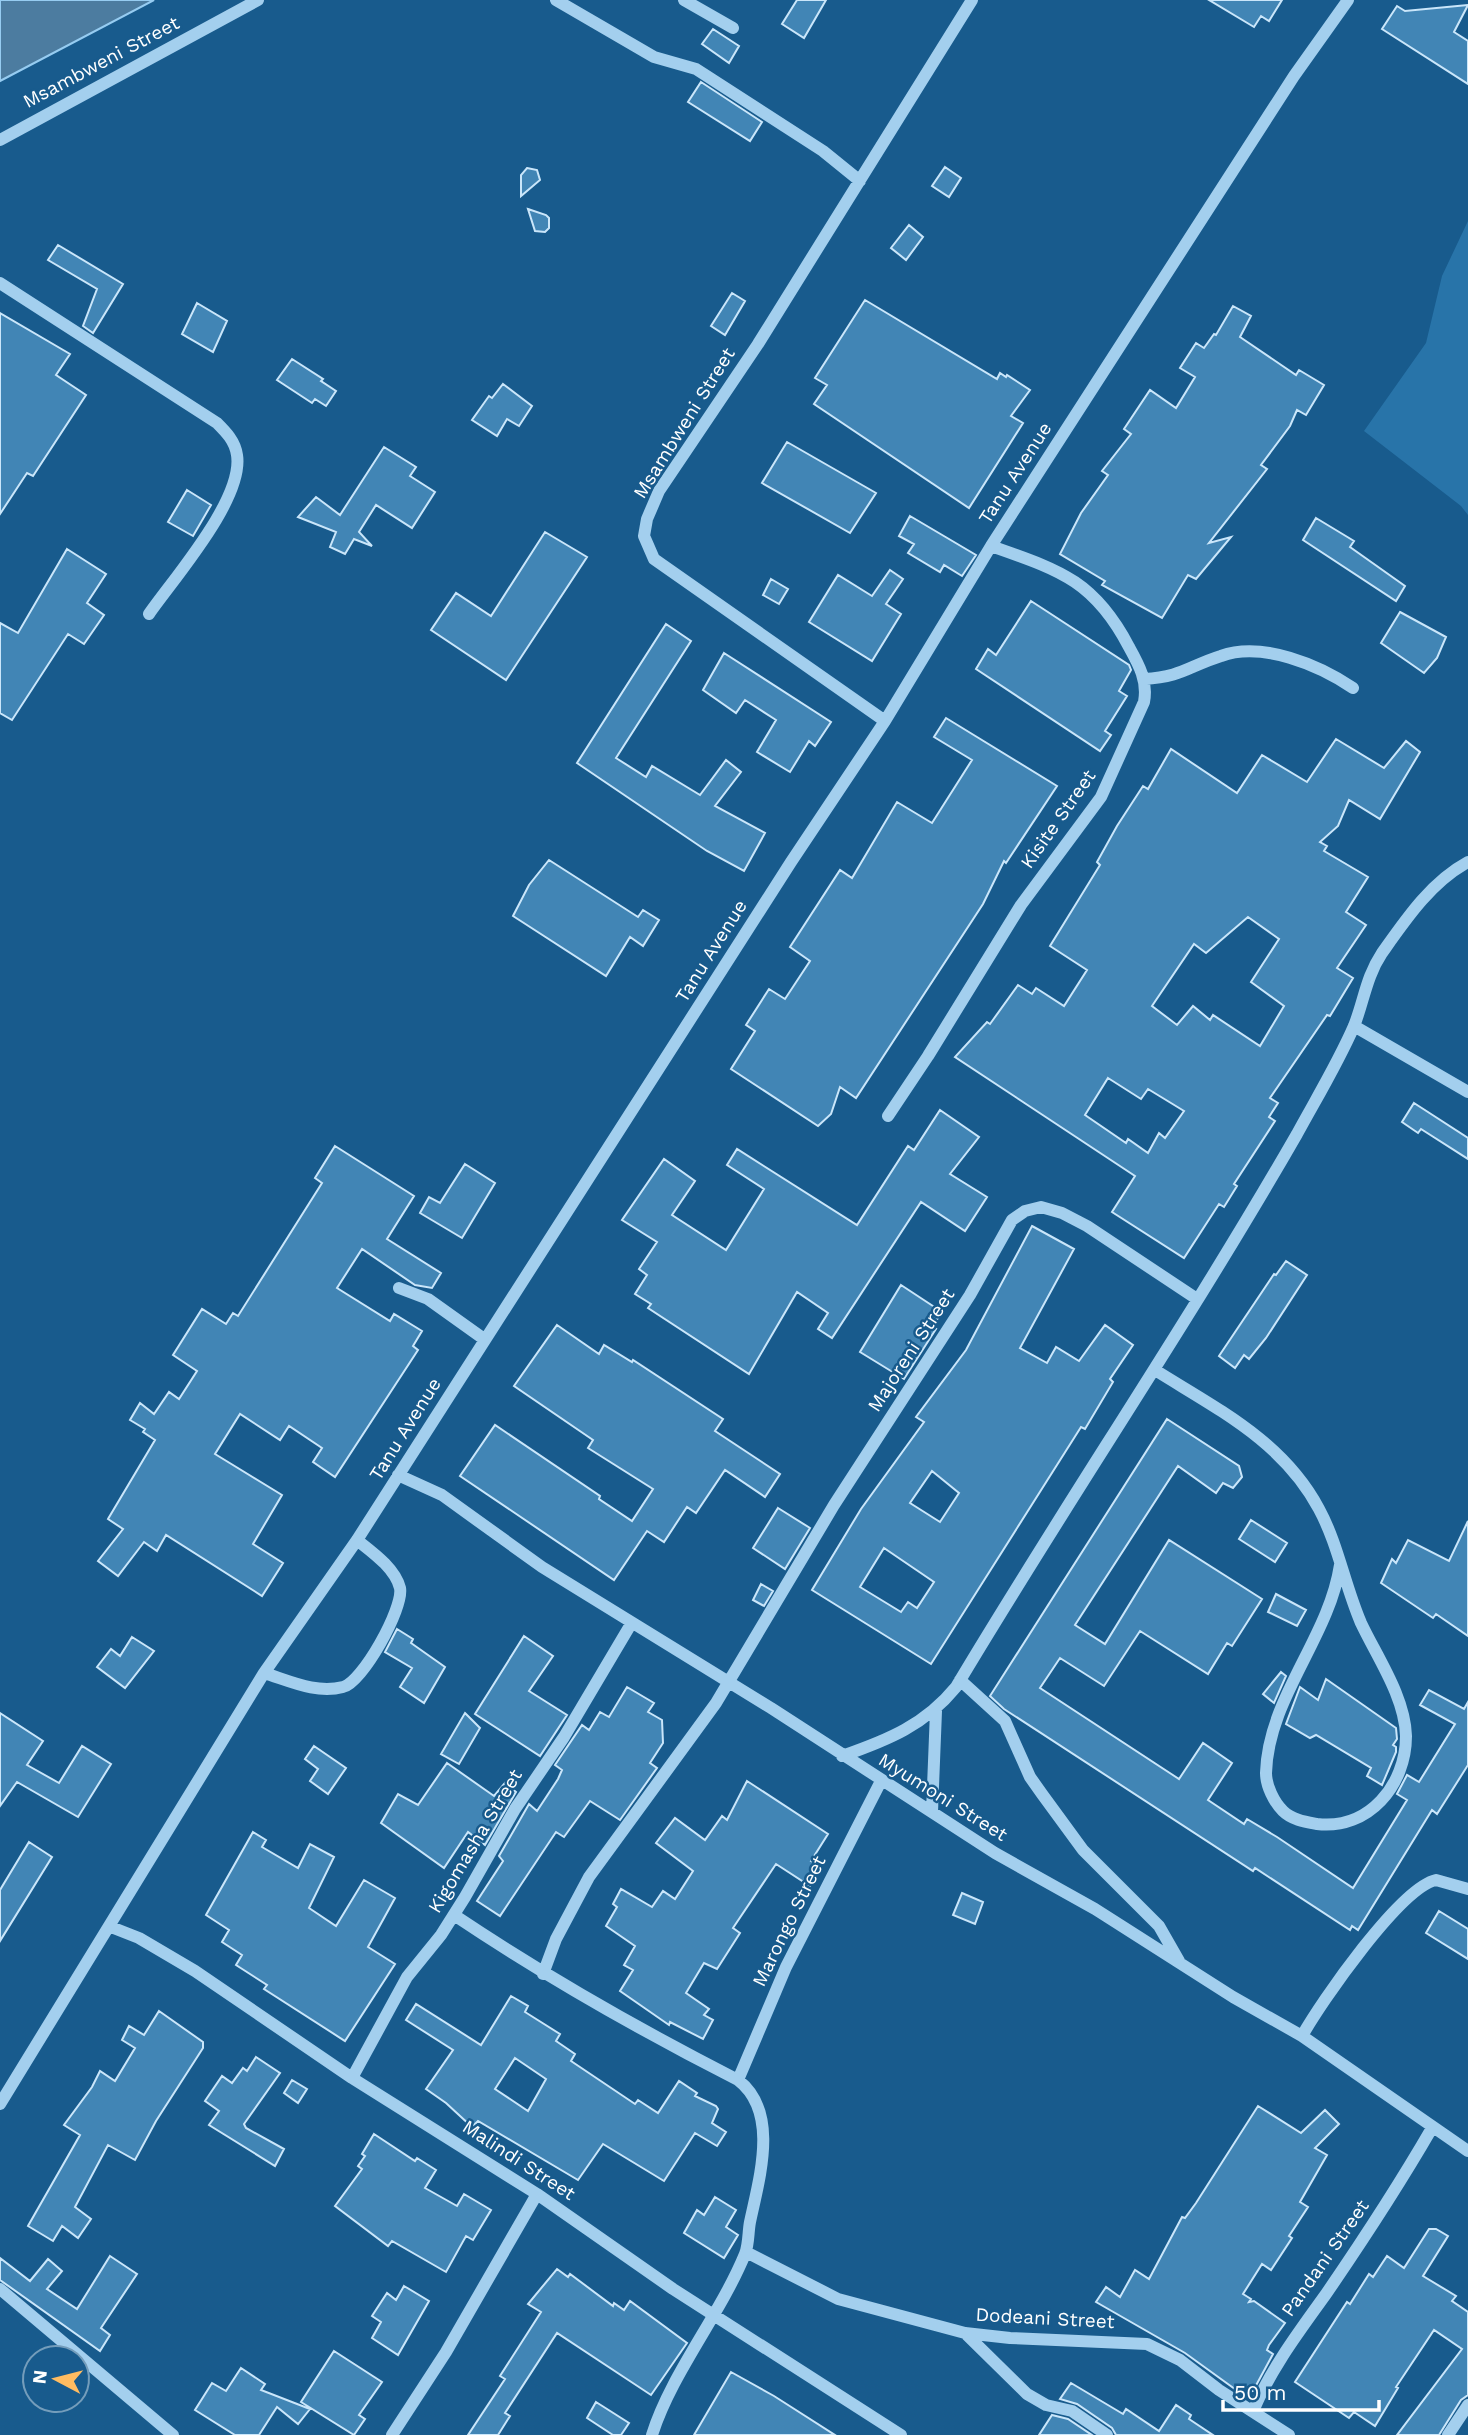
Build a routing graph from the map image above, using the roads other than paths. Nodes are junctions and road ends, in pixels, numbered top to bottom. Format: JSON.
{"nodes":[{"id":1,"x":258,"y":0,"type":"edge"},
{"id":2,"x":556,"y":0,"type":"edge"},
{"id":3,"x":684,"y":0,"type":"edge"},
{"id":4,"x":972,"y":0,"type":"edge"},
{"id":5,"x":1348,"y":0,"type":"edge"},
{"id":6,"x":733,"y":28,"type":"dead end"},
{"id":7,"x":0,"y":140,"type":"edge"},
{"id":8,"x":860,"y":181,"type":"junction"},
{"id":9,"x":0,"y":283,"type":"edge"},
{"id":10,"x":991,"y":546,"type":"junction"},
{"id":11,"x":149,"y":614,"type":"dead end"},
{"id":12,"x":1144,"y":679,"type":"junction"},
{"id":13,"x":1353,"y":688,"type":"dead end"},
{"id":14,"x":885,"y":721,"type":"junction"},
{"id":15,"x":1468,"y":862,"type":"edge"},
{"id":16,"x":1354,"y":1026,"type":"junction"},
{"id":17,"x":1468,"y":1092,"type":"edge"},
{"id":18,"x":888,"y":1116,"type":"dead end"},
{"id":19,"x":399,"y":1288,"type":"dead end"},
{"id":20,"x":1197,"y":1299,"type":"junction"},
{"id":21,"x":484,"y":1339,"type":"junction"},
{"id":22,"x":1155,"y":1370,"type":"junction"},
{"id":23,"x":398,"y":1475,"type":"junction"},
{"id":24,"x":357,"y":1540,"type":"junction"},
{"id":25,"x":1340,"y":1565,"type":"junction"},
{"id":26,"x":631,"y":1624,"type":"junction"},
{"id":27,"x":264,"y":1673,"type":"junction"},
{"id":28,"x":960,"y":1679,"type":"junction"},
{"id":29,"x":729,"y":1682,"type":"junction"},
{"id":30,"x":936,"y":1711,"type":"junction"},
{"id":31,"x":842,"y":1756,"type":"junction"},
{"id":32,"x":881,"y":1782,"type":"junction"},
{"id":33,"x":932,"y":1812,"type":"junction"},
{"id":34,"x":1468,"y":1889,"type":"edge"},
{"id":35,"x":454,"y":1915,"type":"junction"},
{"id":36,"x":111,"y":1927,"type":"junction"},
{"id":37,"x":1181,"y":1964,"type":"junction"},
{"id":38,"x":544,"y":1974,"type":"junction"},
{"id":39,"x":1302,"y":2036,"type":"junction"},
{"id":40,"x":352,"y":2078,"type":"junction"},
{"id":41,"x":738,"y":2080,"type":"junction"},
{"id":42,"x":0,"y":2104,"type":"edge"},
{"id":43,"x":1432,"y":2128,"type":"junction"},
{"id":44,"x":1468,"y":2151,"type":"edge"},
{"id":45,"x":537,"y":2194,"type":"junction"},
{"id":46,"x":746,"y":2252,"type":"junction"},
{"id":47,"x":0,"y":2289,"type":"edge"},
{"id":48,"x":716,"y":2314,"type":"junction"},
{"id":49,"x":965,"y":2333,"type":"junction"},
{"id":50,"x":1468,"y":2406,"type":"edge"},
{"id":51,"x":1253,"y":2412,"type":"junction"},
{"id":52,"x":173,"y":2435,"type":"edge"},
{"id":53,"x":392,"y":2435,"type":"edge"},
{"id":54,"x":652,"y":2435,"type":"edge"},
{"id":55,"x":901,"y":2435,"type":"edge"},
{"id":56,"x":1107,"y":2435,"type":"edge"},
{"id":57,"x":1289,"y":2435,"type":"edge"},
{"id":58,"x":1447,"y":2435,"type":"edge"}],
"edges":[{"from":1,"to":7,"type":"street","name":"Msambweni Street"},
{"from":2,"to":8,"type":"street"},
{"from":3,"to":6,"type":"street"},
{"from":4,"to":8,"type":"street","name":"Msambweni Street"},
{"from":5,"to":10,"type":"street","name":"Tanu Avenue"},
{"from":8,"to":14,"type":"street","name":"Msambweni Street"},
{"from":9,"to":11,"type":"street"},
{"from":10,"to":12,"type":"street"},
{"from":10,"to":14,"type":"street","name":"Tanu Avenue"},
{"from":12,"to":13,"type":"street"},
{"from":12,"to":18,"type":"street","name":"Kisite Street"},
{"from":14,"to":21,"type":"street","name":"Tanu Avenue"},
{"from":15,"to":16,"type":"street"},
{"from":16,"to":17,"type":"street"},
{"from":16,"to":20,"type":"street"},
{"from":19,"to":21,"type":"street"},
{"from":20,"to":22,"type":"street"},
{"from":20,"to":29,"type":"street","name":"Majoreni Street"},
{"from":21,"to":23,"type":"street","name":"Tanu Avenue"},
{"from":22,"to":25,"type":"street"},
{"from":22,"to":28,"type":"street"},
{"from":23,"to":24,"type":"street","name":"Tanu Avenue"},
{"from":23,"to":26,"type":"street","name":"Myumoni Street"},
{"from":24,"to":27,"type":"street","name":"Tanu Avenue"},
{"from":24,"to":27,"type":"street"},
{"from":25,"to":25,"type":"street"},
{"from":26,"to":29,"type":"street","name":"Myumoni Street"},
{"from":26,"to":35,"type":"street","name":"Kigomasha Street"},
{"from":27,"to":36,"type":"street","name":"Tanu Avenue"},
{"from":28,"to":30,"type":"street"},
{"from":28,"to":37,"type":"street"},
{"from":29,"to":31,"type":"street","name":"Myumoni Street"},
{"from":29,"to":38,"type":"street","name":"Majoreni Street"},
{"from":30,"to":31,"type":"street"},
{"from":30,"to":33,"type":"street"},
{"from":31,"to":32,"type":"street","name":"Myumoni Street"},
{"from":32,"to":33,"type":"street","name":"Myumoni Street"},
{"from":32,"to":41,"type":"street","name":"Marongo Street"},
{"from":33,"to":37,"type":"street","name":"Myumoni Street"},
{"from":34,"to":39,"type":"street"},
{"from":35,"to":38,"type":"street"},
{"from":35,"to":40,"type":"street","name":"Kigomasha Street"},
{"from":36,"to":40,"type":"street","name":"Malindi Street"},
{"from":36,"to":42,"type":"street","name":"Tanu Avenue"},
{"from":37,"to":39,"type":"street","name":"Myumoni Street"},
{"from":38,"to":41,"type":"street"},
{"from":39,"to":43,"type":"street","name":"Myumoni Street"},
{"from":40,"to":45,"type":"street","name":"Malindi Street"},
{"from":41,"to":46,"type":"street"},
{"from":43,"to":44,"type":"street","name":"Myumoni Street"},
{"from":43,"to":51,"type":"street","name":"Pandani Street"},
{"from":45,"to":48,"type":"street","name":"Malindi Street"},
{"from":45,"to":53,"type":"street"},
{"from":46,"to":48,"type":"street"},
{"from":46,"to":49,"type":"street","name":"Dodeani Street"},
{"from":47,"to":52,"type":"street"},
{"from":48,"to":54,"type":"street"},
{"from":48,"to":55,"type":"street","name":"Malindi Street"},
{"from":49,"to":51,"type":"street","name":"Dodeani Street"},
{"from":49,"to":56,"type":"street"},
{"from":50,"to":58,"type":"street"},
{"from":51,"to":57,"type":"street","name":"Dodeani Street"}]}
